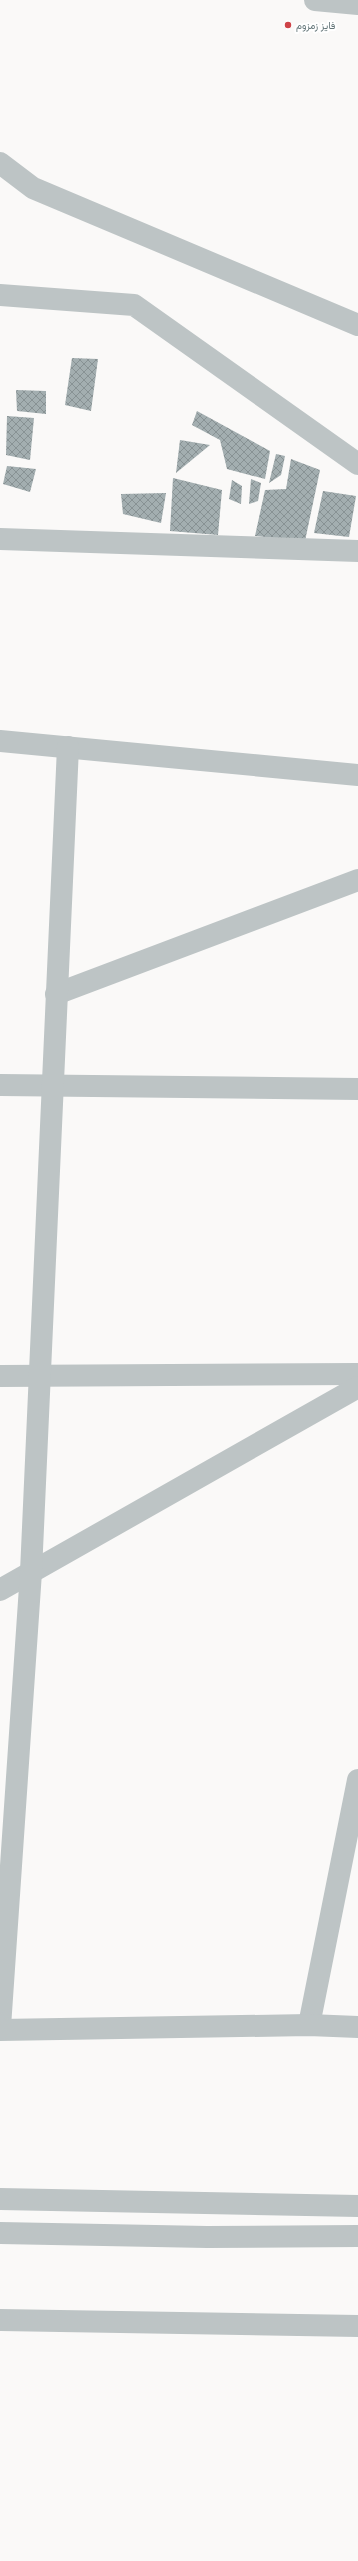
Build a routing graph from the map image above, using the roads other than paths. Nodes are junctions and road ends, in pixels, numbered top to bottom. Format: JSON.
{"nodes":[{"id":1,"x":315,"y":0,"type":"edge"},
{"id":2,"x":358,"y":4,"type":"edge"},
{"id":3,"x":0,"y":162,"type":"edge"},
{"id":4,"x":0,"y":295,"type":"edge"},
{"id":5,"x":358,"y":325,"type":"edge"},
{"id":6,"x":358,"y":464,"type":"edge"},
{"id":7,"x":0,"y":539,"type":"edge"},
{"id":8,"x":358,"y":550,"type":"edge"},
{"id":9,"x":0,"y":741,"type":"edge"},
{"id":10,"x":68,"y":747,"type":"junction"},
{"id":11,"x":358,"y":775,"type":"edge"},
{"id":12,"x":358,"y":880,"type":"edge"},
{"id":13,"x":56,"y":994,"type":"junction"},
{"id":14,"x":52,"y":1084,"type":"junction"},
{"id":15,"x":0,"y":1085,"type":"edge"},
{"id":16,"x":358,"y":1089,"type":"edge"},
{"id":17,"x":358,"y":1374,"type":"edge"},
{"id":18,"x":0,"y":1376,"type":"edge"},
{"id":19,"x":38,"y":1377,"type":"junction"},
{"id":20,"x":358,"y":1387,"type":"edge"},
{"id":21,"x":31,"y":1572,"type":"junction"},
{"id":22,"x":0,"y":1590,"type":"edge"},
{"id":23,"x":358,"y":1780,"type":"edge"},
{"id":24,"x":309,"y":2025,"type":"junction"},
{"id":25,"x":358,"y":2027,"type":"edge"},
{"id":26,"x":0,"y":2028,"type":"edge"},
{"id":27,"x":0,"y":2199,"type":"edge"},
{"id":28,"x":358,"y":2206,"type":"edge"},
{"id":29,"x":0,"y":2233,"type":"edge"},
{"id":30,"x":358,"y":2236,"type":"edge"},
{"id":31,"x":0,"y":2320,"type":"edge"},
{"id":32,"x":358,"y":2326,"type":"edge"}],
"edges":[{"from":1,"to":2,"type":"street"},
{"from":3,"to":5,"type":"street"},
{"from":4,"to":6,"type":"street"},
{"from":7,"to":8,"type":"street"},
{"from":9,"to":10,"type":"street"},
{"from":10,"to":11,"type":"street"},
{"from":10,"to":13,"type":"street"},
{"from":12,"to":13,"type":"street"},
{"from":13,"to":14,"type":"street"},
{"from":14,"to":15,"type":"street"},
{"from":14,"to":16,"type":"street"},
{"from":14,"to":19,"type":"street"},
{"from":17,"to":19,"type":"street"},
{"from":18,"to":19,"type":"street"},
{"from":19,"to":21,"type":"street"},
{"from":20,"to":21,"type":"street"},
{"from":21,"to":22,"type":"street"},
{"from":21,"to":26,"type":"street"},
{"from":23,"to":24,"type":"street"},
{"from":24,"to":25,"type":"street"},
{"from":24,"to":26,"type":"street"},
{"from":27,"to":28,"type":"street"},
{"from":29,"to":30,"type":"street"},
{"from":31,"to":32,"type":"street"}]}
